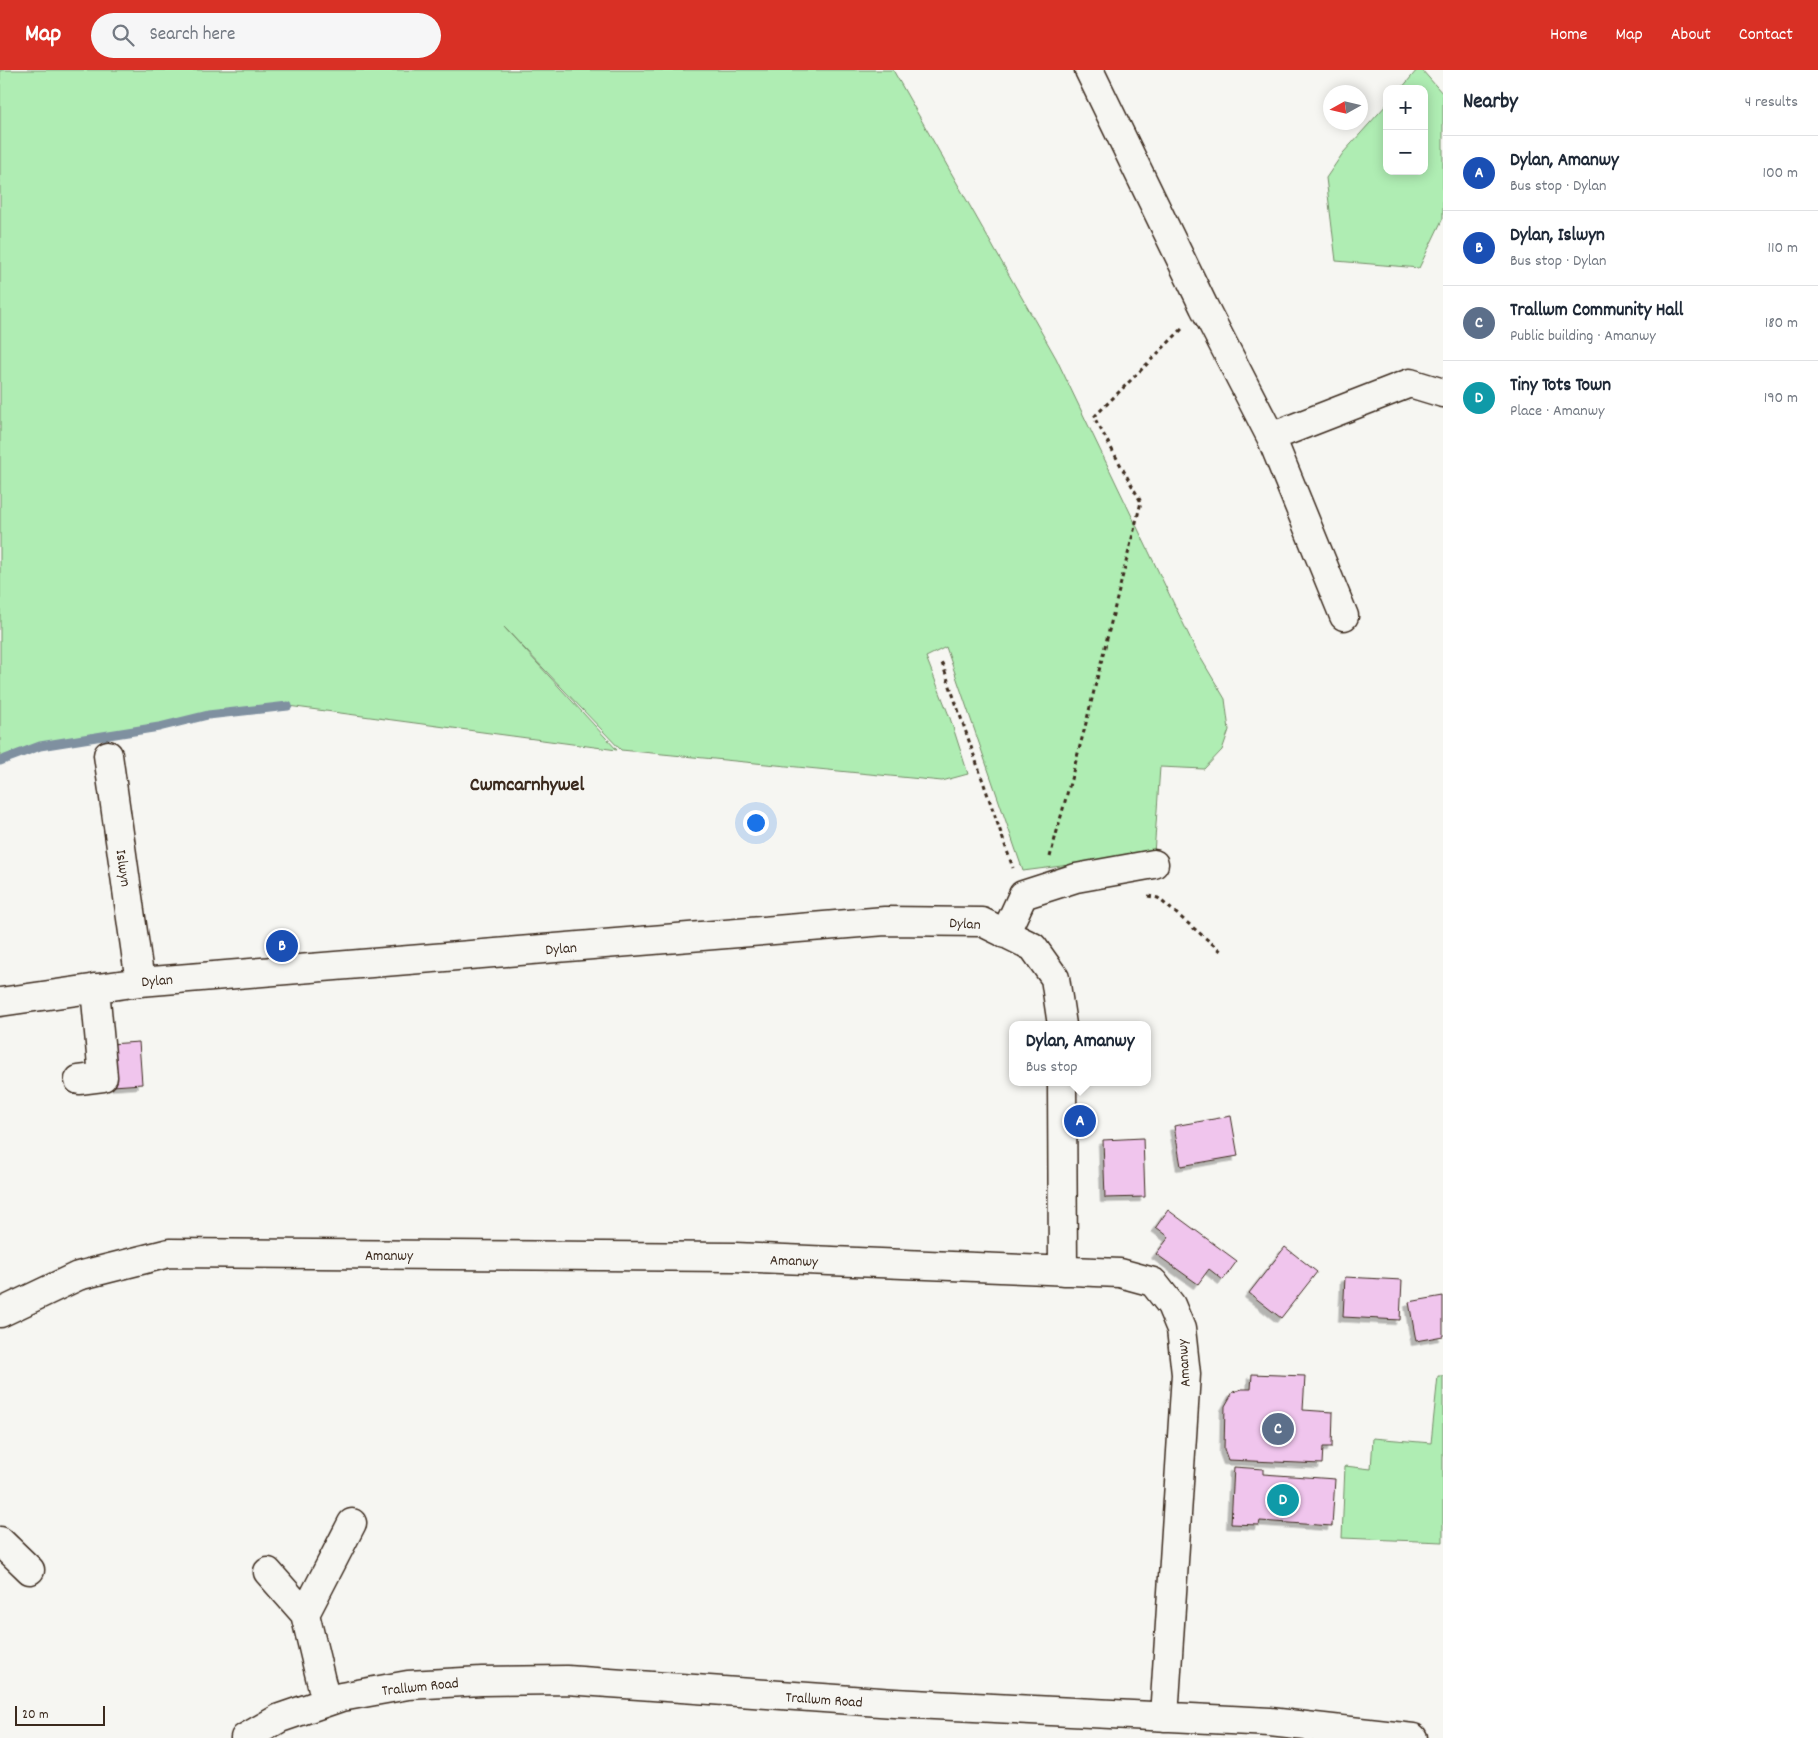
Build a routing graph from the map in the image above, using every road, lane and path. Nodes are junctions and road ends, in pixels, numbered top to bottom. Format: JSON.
{"nodes":[{"id":1,"x":1089,"y":70,"type":"edge"},
{"id":2,"x":1204,"y":307,"type":"junction"},
{"id":3,"x":1443,"y":393,"type":"edge"},
{"id":4,"x":1271,"y":437,"type":"junction"},
{"id":5,"x":1344,"y":616,"type":"dead end"},
{"id":6,"x":942,"y":664,"type":"dead end"},
{"id":7,"x":108,"y":755,"type":"dead end"},
{"id":8,"x":1154,"y":864,"type":"dead end"},
{"id":9,"x":1032,"y":892,"type":"junction"},
{"id":10,"x":1139,"y":894,"type":"dead end"},
{"id":11,"x":1005,"y":934,"type":"junction"},
{"id":12,"x":1222,"y":952,"type":"dead end"},
{"id":13,"x":140,"y":982,"type":"junction"},
{"id":14,"x":95,"y":988,"type":"junction"},
{"id":15,"x":0,"y":1002,"type":"edge"},
{"id":16,"x":1061,"y":1021,"type":"edge"},
{"id":17,"x":80,"y":1080,"type":"dead end"},
{"id":18,"x":1062,"y":1086,"type":"edge"},
{"id":19,"x":1063,"y":1270,"type":"junction"},
{"id":20,"x":0,"y":1313,"type":"edge"},
{"id":21,"x":352,"y":1523,"type":"dead end"},
{"id":22,"x":0,"y":1541,"type":"edge"},
{"id":23,"x":30,"y":1570,"type":"dead end"},
{"id":24,"x":268,"y":1572,"type":"dead end"},
{"id":25,"x":305,"y":1614,"type":"junction"},
{"id":26,"x":326,"y":1702,"type":"junction"},
{"id":27,"x":1164,"y":1717,"type":"junction"},
{"id":28,"x":1377,"y":1736,"type":"edge"},
{"id":29,"x":245,"y":1738,"type":"edge"},
{"id":30,"x":1413,"y":1738,"type":"edge"}],
"edges":[{"from":1,"to":2,"type":"street"},
{"from":2,"to":4,"type":"street"},
{"from":2,"to":9,"type":"path"},
{"from":3,"to":4,"type":"street"},
{"from":4,"to":5,"type":"street"},
{"from":6,"to":9,"type":"path"},
{"from":7,"to":13,"type":"street","name":"Islwyn"},
{"from":8,"to":9,"type":"street"},
{"from":9,"to":11,"type":"street"},
{"from":10,"to":12,"type":"path"},
{"from":11,"to":13,"type":"street","name":"Dylan"},
{"from":11,"to":16,"type":"street","name":"Dylan"},
{"from":13,"to":14,"type":"street","name":"Dylan"},
{"from":14,"to":15,"type":"street","name":"Dylan"},
{"from":14,"to":17,"type":"street"},
{"from":18,"to":19,"type":"street"},
{"from":19,"to":20,"type":"street","name":"Amanwy"},
{"from":19,"to":27,"type":"street","name":"Amanwy"},
{"from":21,"to":25,"type":"street"},
{"from":22,"to":23,"type":"street"},
{"from":24,"to":25,"type":"street"},
{"from":25,"to":26,"type":"street"},
{"from":26,"to":27,"type":"street","name":"Trallwm Road"},
{"from":26,"to":29,"type":"street","name":"Trallwm Road"},
{"from":27,"to":28,"type":"street","name":"Trallwm Road"},
{"from":28,"to":30,"type":"street","name":"Trallwm Road"}]}
